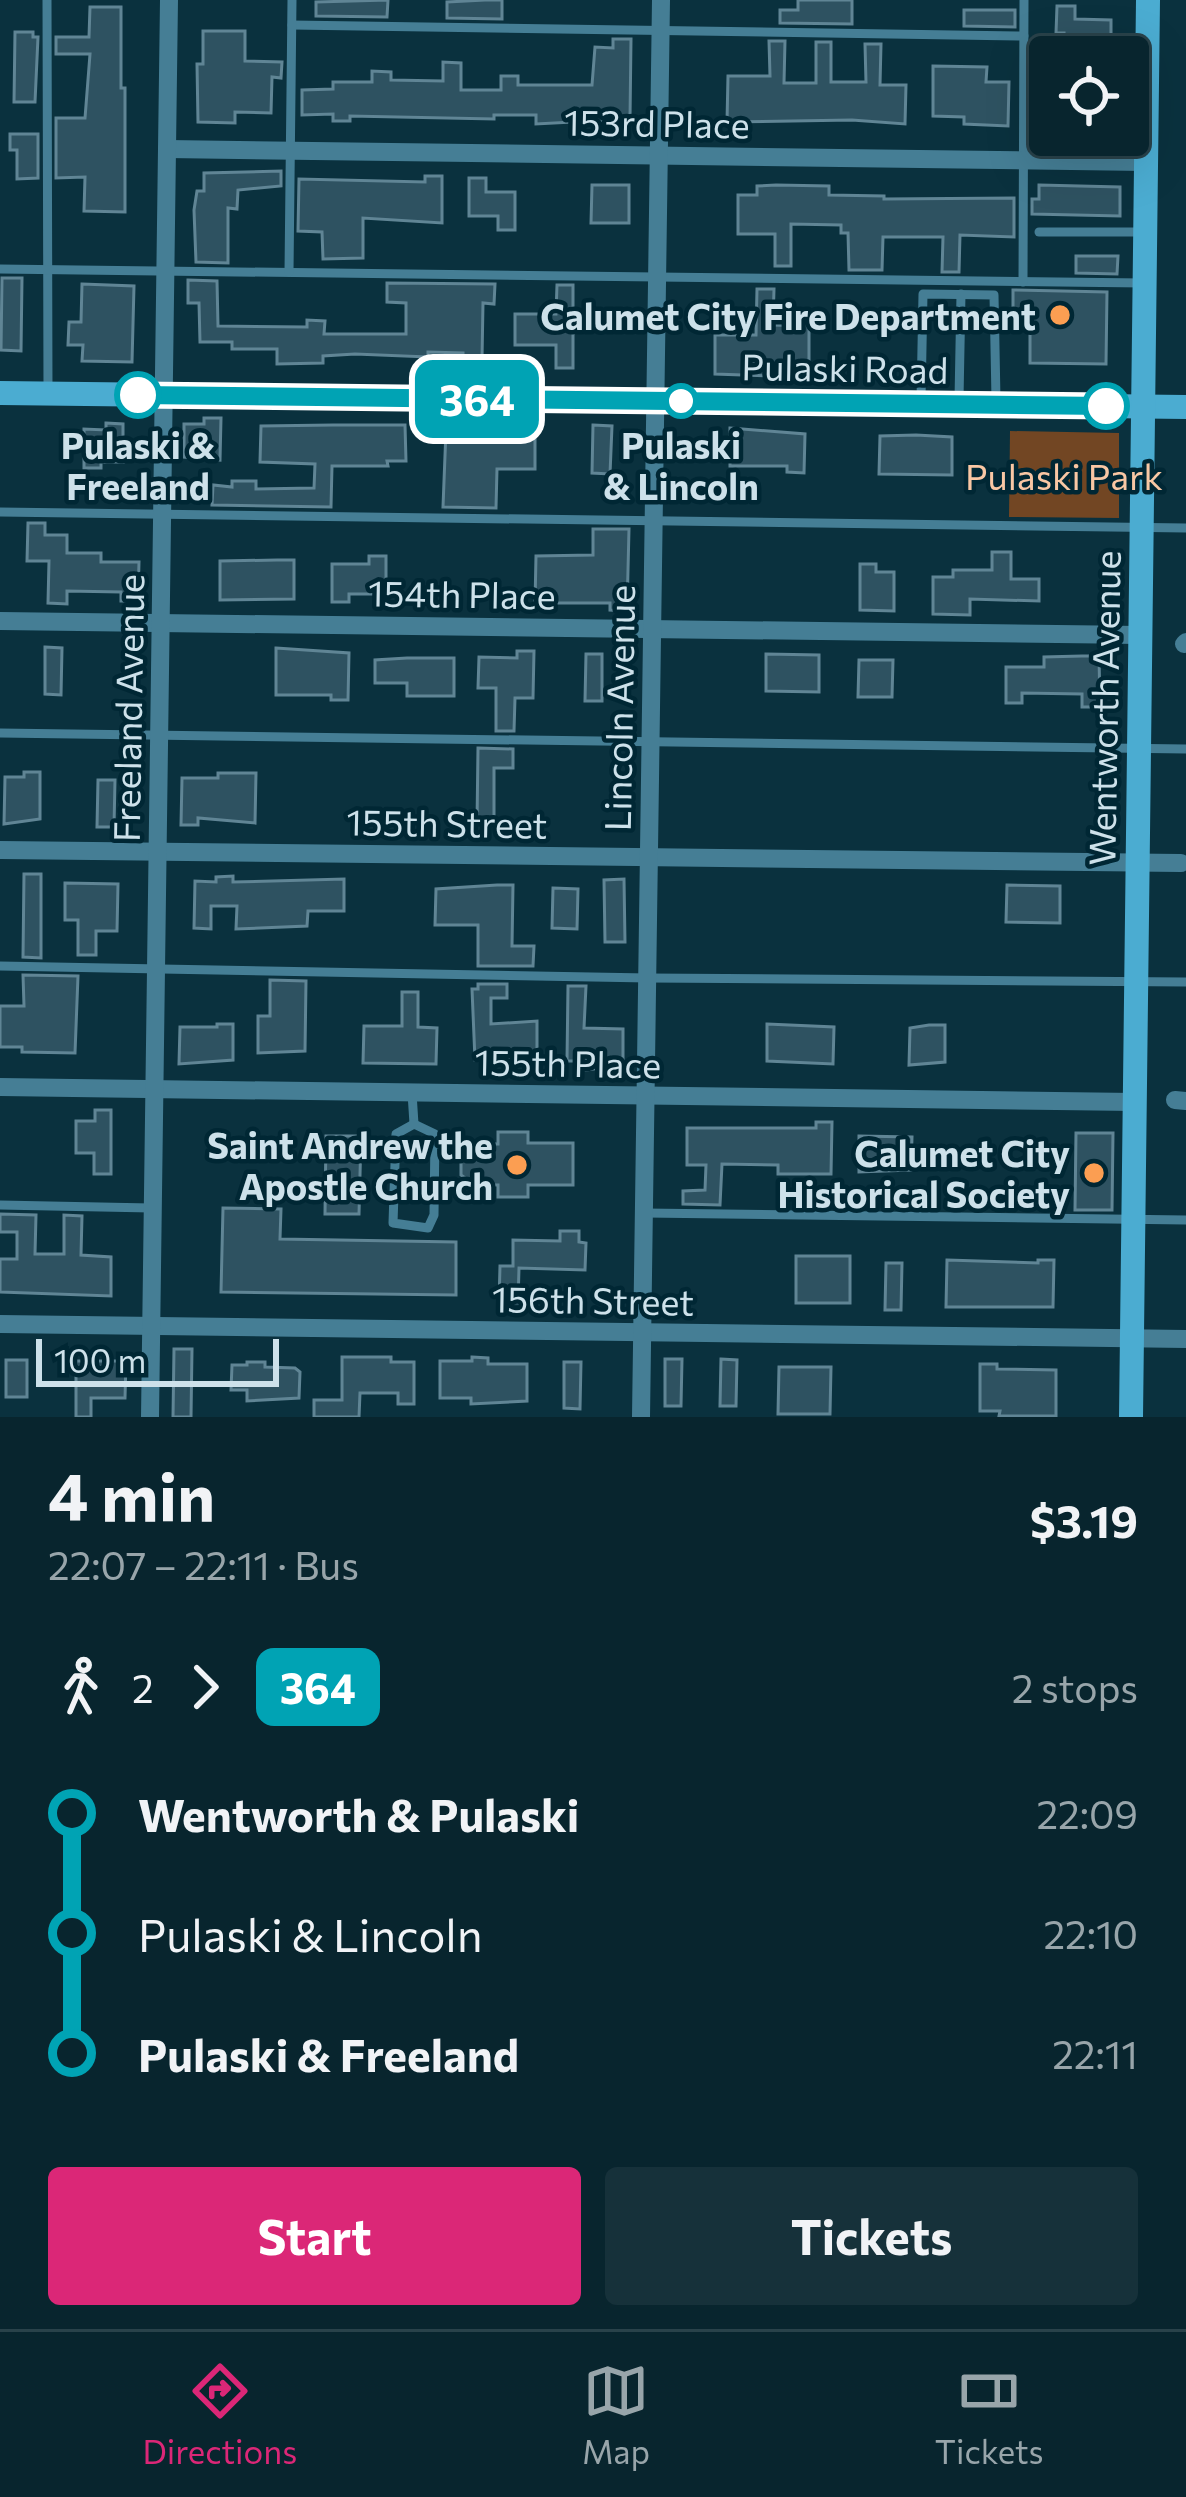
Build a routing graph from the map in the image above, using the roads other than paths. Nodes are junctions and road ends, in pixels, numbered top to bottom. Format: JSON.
{"nodes":[{"id":1,"x":47,"y":0,"type":"edge"},
{"id":2,"x":169,"y":0,"type":"edge"},
{"id":3,"x":292,"y":0,"type":"edge"},
{"id":4,"x":661,"y":0,"type":"edge"},
{"id":5,"x":1024,"y":0,"type":"edge"},
{"id":6,"x":1148,"y":0,"type":"edge"},
{"id":7,"x":292,"y":25,"type":"junction"},
{"id":8,"x":661,"y":31,"type":"junction"},
{"id":9,"x":1024,"y":36,"type":"junction"},
{"id":10,"x":167,"y":148,"type":"junction"},
{"id":11,"x":290,"y":150,"type":"junction"},
{"id":12,"x":659,"y":155,"type":"junction"},
{"id":13,"x":1024,"y":160,"type":"junction"},
{"id":14,"x":1145,"y":162,"type":"junction"},
{"id":15,"x":1039,"y":232,"type":"dead end"},
{"id":16,"x":1145,"y":232,"type":"junction"},
{"id":17,"x":0,"y":268,"type":"edge"},
{"id":18,"x":46,"y":269,"type":"junction"},
{"id":19,"x":165,"y":271,"type":"junction"},
{"id":20,"x":289,"y":272,"type":"junction"},
{"id":21,"x":657,"y":277,"type":"junction"},
{"id":22,"x":1023,"y":282,"type":"junction"},
{"id":23,"x":1144,"y":284,"type":"junction"},
{"id":24,"x":961,"y":294,"type":"junction"},
{"id":25,"x":0,"y":393,"type":"edge"},
{"id":26,"x":48,"y":394,"type":"junction"},
{"id":27,"x":164,"y":395,"type":"junction"},
{"id":28,"x":656,"y":401,"type":"junction"},
{"id":29,"x":921,"y":404,"type":"junction"},
{"id":30,"x":959,"y":405,"type":"junction"},
{"id":31,"x":996,"y":405,"type":"junction"},
{"id":32,"x":1143,"y":407,"type":"junction"},
{"id":33,"x":1186,"y":407,"type":"edge"},
{"id":34,"x":0,"y":512,"type":"edge"},
{"id":35,"x":162,"y":514,"type":"junction"},
{"id":36,"x":654,"y":520,"type":"junction"},
{"id":37,"x":1142,"y":527,"type":"junction"},
{"id":38,"x":1186,"y":528,"type":"edge"},
{"id":39,"x":0,"y":621,"type":"edge"},
{"id":40,"x":161,"y":622,"type":"junction"},
{"id":41,"x":652,"y":629,"type":"junction"},
{"id":42,"x":1140,"y":635,"type":"junction"},
{"id":43,"x":0,"y":733,"type":"edge"},
{"id":44,"x":159,"y":735,"type":"junction"},
{"id":45,"x":651,"y":742,"type":"junction"},
{"id":46,"x":1139,"y":748,"type":"junction"},
{"id":47,"x":1186,"y":749,"type":"edge"},
{"id":48,"x":0,"y":850,"type":"edge"},
{"id":49,"x":158,"y":851,"type":"junction"},
{"id":50,"x":649,"y":857,"type":"junction"},
{"id":51,"x":1138,"y":862,"type":"junction"},
{"id":52,"x":1181,"y":863,"type":"dead end"},
{"id":53,"x":0,"y":966,"type":"edge"},
{"id":54,"x":156,"y":968,"type":"junction"},
{"id":55,"x":648,"y":978,"type":"junction"},
{"id":56,"x":1136,"y":981,"type":"junction"},
{"id":57,"x":1186,"y":982,"type":"edge"},
{"id":58,"x":0,"y":1087,"type":"edge"},
{"id":59,"x":154,"y":1089,"type":"junction"},
{"id":60,"x":412,"y":1093,"type":"junction"},
{"id":61,"x":646,"y":1096,"type":"junction"},
{"id":62,"x":1135,"y":1102,"type":"junction"},
{"id":63,"x":414,"y":1124,"type":"junction"},
{"id":64,"x":0,"y":1205,"type":"edge"},
{"id":65,"x":153,"y":1208,"type":"junction"},
{"id":66,"x":644,"y":1213,"type":"junction"},
{"id":67,"x":1133,"y":1220,"type":"junction"},
{"id":68,"x":1186,"y":1220,"type":"edge"},
{"id":69,"x":0,"y":1324,"type":"edge"},
{"id":70,"x":151,"y":1326,"type":"junction"},
{"id":71,"x":643,"y":1332,"type":"junction"},
{"id":72,"x":1132,"y":1338,"type":"junction"},
{"id":73,"x":1186,"y":1339,"type":"edge"},
{"id":74,"x":150,"y":1417,"type":"edge"},
{"id":75,"x":641,"y":1417,"type":"edge"},
{"id":76,"x":1131,"y":1417,"type":"edge"}],
"edges":[{"from":1,"to":18,"type":"lane"},
{"from":2,"to":10,"type":"street","name":"Freeland Avenue"},
{"from":3,"to":7,"type":"lane"},
{"from":4,"to":8,"type":"street","name":"Lincoln Avenue"},
{"from":5,"to":9,"type":"lane"},
{"from":6,"to":14,"type":"street","name":"Wentworth Avenue"},
{"from":7,"to":8,"type":"lane"},
{"from":7,"to":11,"type":"lane"},
{"from":8,"to":9,"type":"lane"},
{"from":8,"to":12,"type":"street","name":"Lincoln Avenue"},
{"from":9,"to":13,"type":"lane"},
{"from":10,"to":11,"type":"street","name":"153rd Place"},
{"from":10,"to":19,"type":"street","name":"Freeland Avenue"},
{"from":11,"to":12,"type":"street","name":"153rd Place"},
{"from":11,"to":20,"type":"lane"},
{"from":12,"to":13,"type":"street","name":"153rd Place"},
{"from":12,"to":21,"type":"street","name":"Lincoln Avenue"},
{"from":13,"to":14,"type":"street","name":"153rd Place"},
{"from":13,"to":22,"type":"lane"},
{"from":14,"to":16,"type":"street","name":"Wentworth Avenue"},
{"from":15,"to":16,"type":"lane"},
{"from":16,"to":23,"type":"street","name":"Wentworth Avenue"},
{"from":17,"to":18,"type":"lane"},
{"from":18,"to":19,"type":"lane"},
{"from":18,"to":26,"type":"lane"},
{"from":19,"to":20,"type":"lane"},
{"from":19,"to":27,"type":"street","name":"Freeland Avenue"},
{"from":20,"to":21,"type":"lane"},
{"from":21,"to":22,"type":"lane"},
{"from":21,"to":28,"type":"street","name":"Lincoln Avenue"},
{"from":22,"to":23,"type":"lane"},
{"from":23,"to":32,"type":"street","name":"Wentworth Avenue"},
{"from":24,"to":29,"type":"lane"},
{"from":24,"to":30,"type":"lane"},
{"from":24,"to":31,"type":"lane"},
{"from":25,"to":26,"type":"street","name":"Pulaski Road"},
{"from":26,"to":27,"type":"street","name":"Pulaski Road"},
{"from":27,"to":28,"type":"street","name":"Pulaski Road"},
{"from":27,"to":35,"type":"street","name":"Freeland Avenue"},
{"from":28,"to":29,"type":"street","name":"Pulaski Road"},
{"from":28,"to":36,"type":"street","name":"Lincoln Avenue"},
{"from":29,"to":30,"type":"street","name":"Pulaski Road"},
{"from":30,"to":31,"type":"street","name":"Pulaski Road"},
{"from":31,"to":32,"type":"street","name":"Pulaski Road"},
{"from":32,"to":33,"type":"street","name":"Pulaski Road"},
{"from":32,"to":37,"type":"street","name":"Wentworth Avenue"},
{"from":34,"to":35,"type":"lane"},
{"from":35,"to":36,"type":"lane"},
{"from":35,"to":40,"type":"street","name":"Freeland Avenue"},
{"from":36,"to":37,"type":"lane"},
{"from":36,"to":41,"type":"street","name":"Lincoln Avenue"},
{"from":37,"to":38,"type":"lane"},
{"from":37,"to":42,"type":"street","name":"Wentworth Avenue"},
{"from":39,"to":40,"type":"street","name":"154th Place"},
{"from":40,"to":41,"type":"street","name":"154th Place"},
{"from":40,"to":44,"type":"street","name":"Freeland Avenue"},
{"from":41,"to":42,"type":"street","name":"154th Place"},
{"from":41,"to":45,"type":"street","name":"Lincoln Avenue"},
{"from":42,"to":46,"type":"street","name":"Wentworth Avenue"},
{"from":43,"to":44,"type":"lane"},
{"from":44,"to":45,"type":"lane"},
{"from":44,"to":49,"type":"street","name":"Freeland Avenue"},
{"from":45,"to":46,"type":"lane"},
{"from":45,"to":50,"type":"street","name":"Lincoln Avenue"},
{"from":46,"to":47,"type":"lane"},
{"from":46,"to":51,"type":"street","name":"Wentworth Avenue"},
{"from":48,"to":49,"type":"street","name":"155th Street"},
{"from":49,"to":50,"type":"street","name":"155th Street"},
{"from":49,"to":54,"type":"street","name":"Freeland Avenue"},
{"from":50,"to":51,"type":"street","name":"155th Street"},
{"from":50,"to":55,"type":"street","name":"Lincoln Avenue"},
{"from":51,"to":52,"type":"street","name":"155th Street"},
{"from":51,"to":56,"type":"street","name":"Wentworth Avenue"},
{"from":53,"to":54,"type":"lane"},
{"from":54,"to":55,"type":"lane"},
{"from":54,"to":59,"type":"street","name":"Freeland Avenue"},
{"from":55,"to":56,"type":"lane"},
{"from":55,"to":61,"type":"street","name":"Lincoln Avenue"},
{"from":56,"to":57,"type":"lane"},
{"from":56,"to":62,"type":"street","name":"Wentworth Avenue"},
{"from":58,"to":59,"type":"street","name":"155th Place"},
{"from":59,"to":60,"type":"street","name":"155th Place"},
{"from":59,"to":65,"type":"street","name":"Freeland Avenue"},
{"from":60,"to":61,"type":"street","name":"155th Place"},
{"from":60,"to":63,"type":"lane"},
{"from":61,"to":62,"type":"street","name":"155th Place"},
{"from":61,"to":66,"type":"street","name":"Lincoln Avenue"},
{"from":62,"to":67,"type":"street","name":"Wentworth Avenue"},
{"from":63,"to":63,"type":"lane"},
{"from":64,"to":65,"type":"lane"},
{"from":65,"to":70,"type":"street","name":"Freeland Avenue"},
{"from":66,"to":67,"type":"lane"},
{"from":66,"to":71,"type":"street","name":"Lincoln Avenue"},
{"from":67,"to":68,"type":"lane"},
{"from":67,"to":72,"type":"street","name":"Wentworth Avenue"},
{"from":69,"to":70,"type":"street","name":"156th Street"},
{"from":70,"to":71,"type":"street","name":"156th Street"},
{"from":70,"to":74,"type":"street","name":"Freeland Avenue"},
{"from":71,"to":72,"type":"street","name":"156th Street"},
{"from":71,"to":75,"type":"street","name":"Lincoln Avenue"},
{"from":72,"to":73,"type":"street","name":"156th Street"},
{"from":72,"to":76,"type":"street","name":"Wentworth Avenue"}]}
